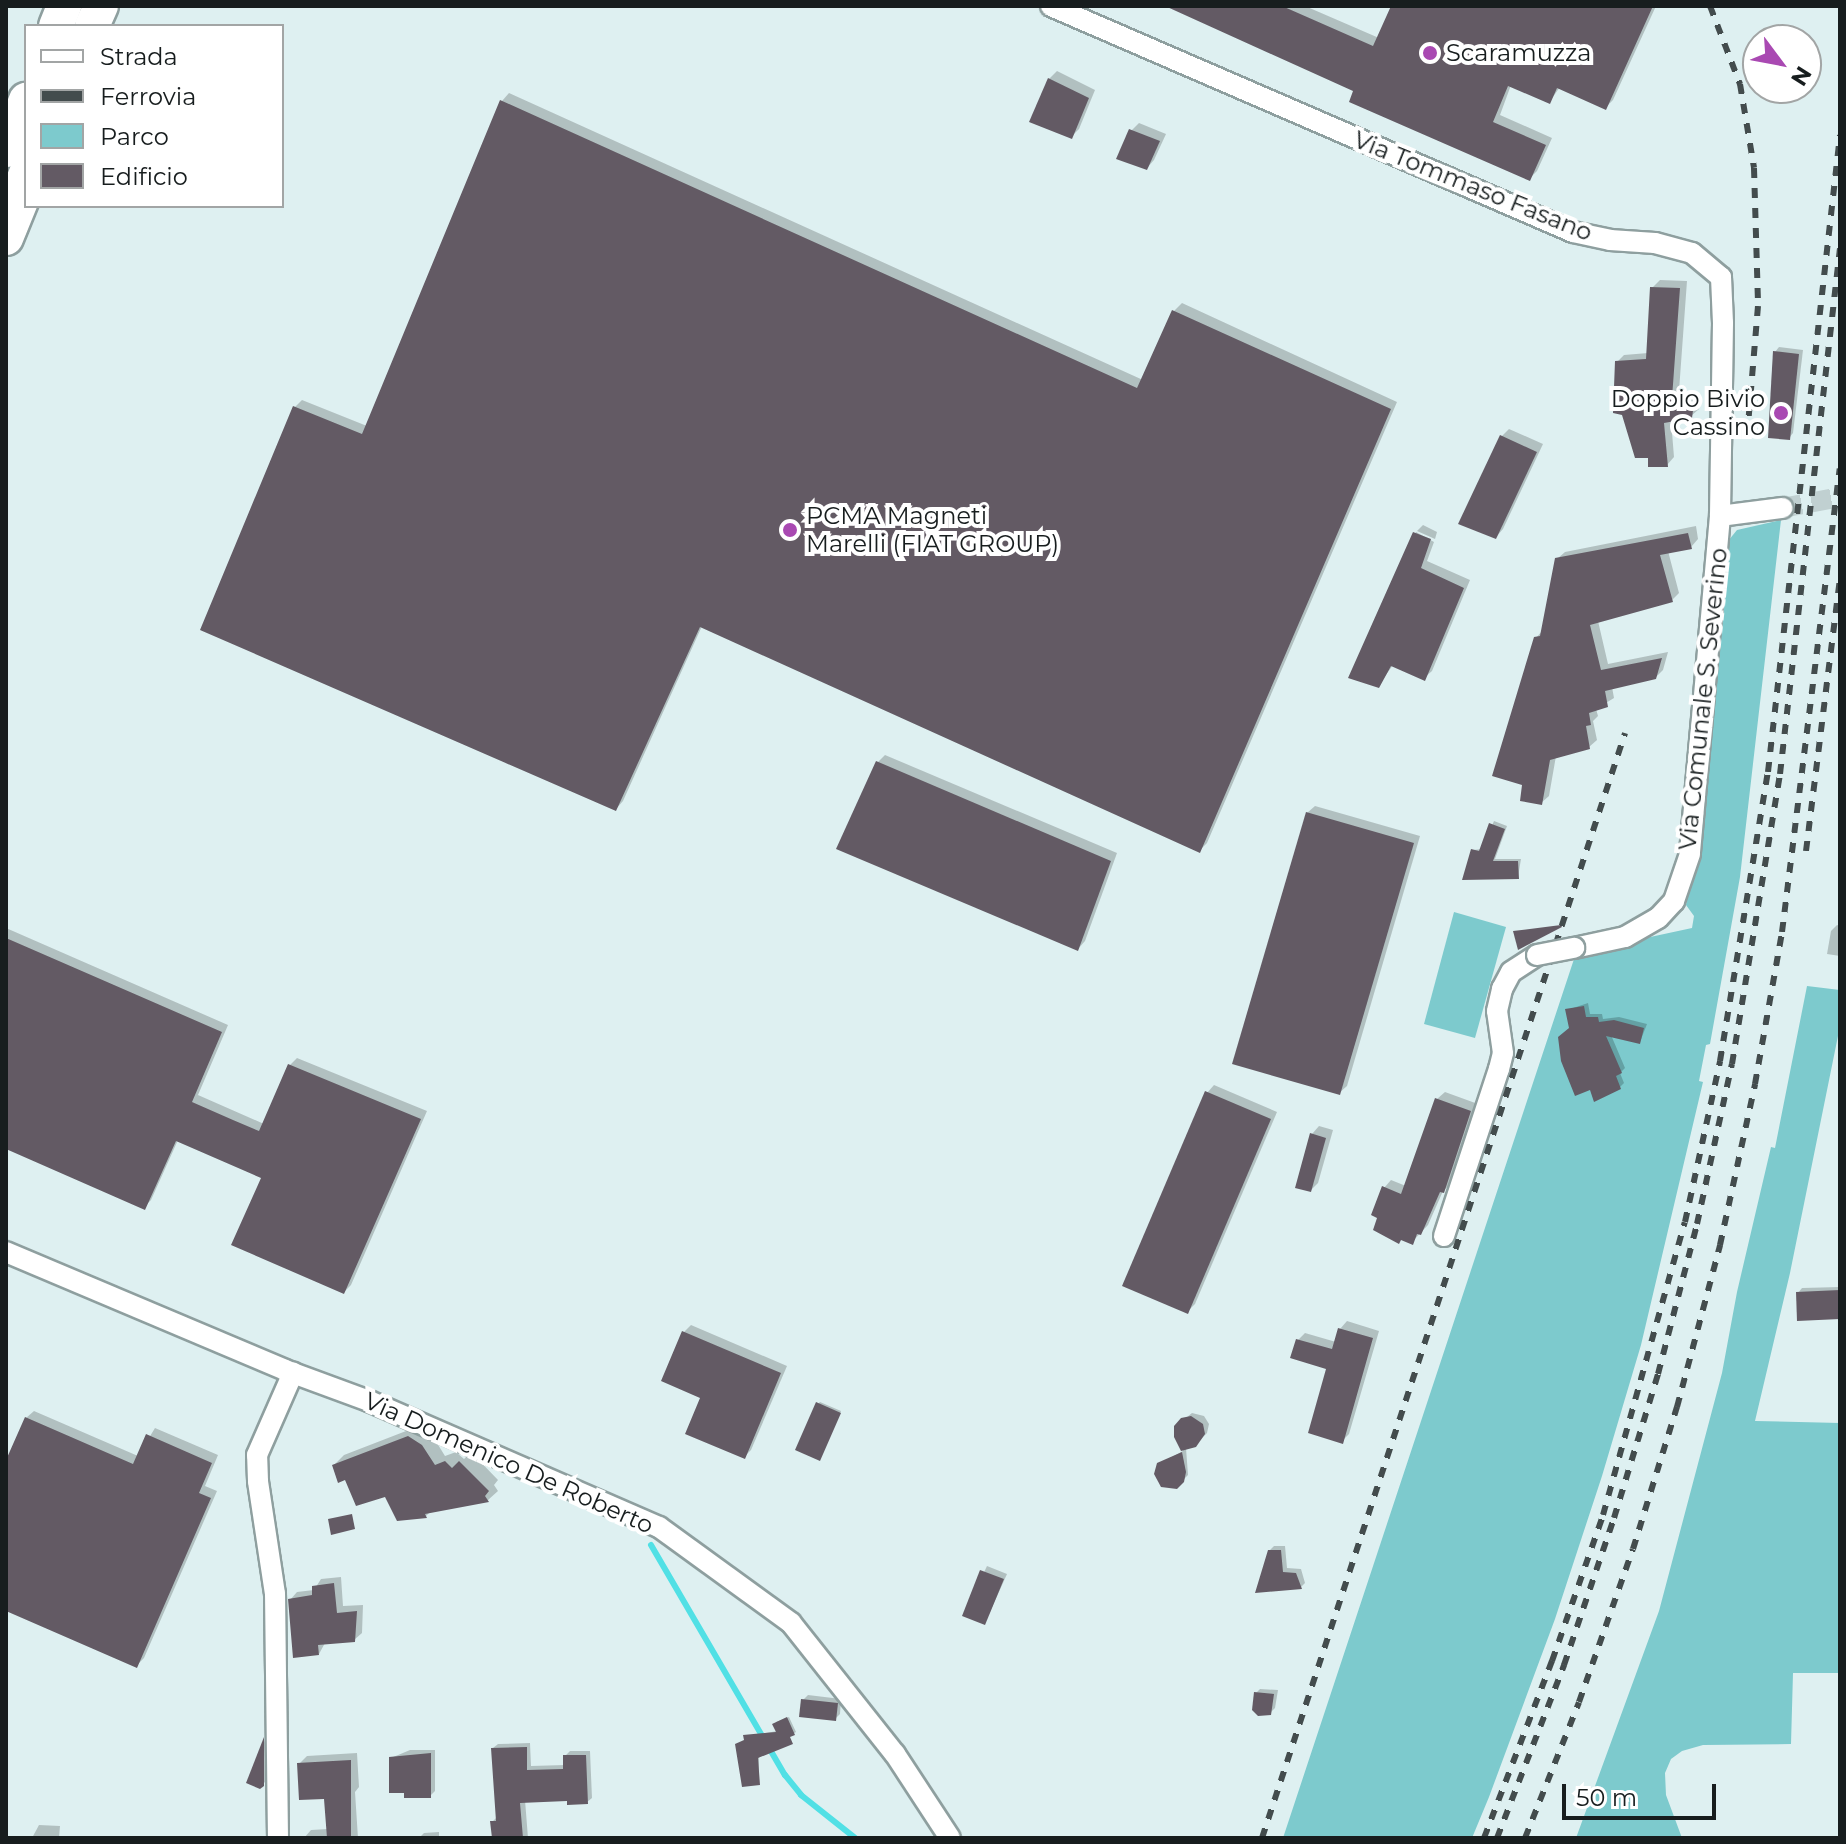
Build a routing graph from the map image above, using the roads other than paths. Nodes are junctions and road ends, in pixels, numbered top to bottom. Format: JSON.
{"nodes":[{"id":1,"x":1051,"y":6,"type":"edge"},
{"id":2,"x":24,"y":105,"type":"edge"},
{"id":3,"x":6,"y":150,"type":"edge"},
{"id":4,"x":24,"y":160,"type":"edge"},
{"id":5,"x":24,"y":194,"type":"edge"},
{"id":6,"x":6,"y":204,"type":"edge"},
{"id":7,"x":6,"y":238,"type":"edge"},
{"id":8,"x":1782,"y":508,"type":"tunnel mouth"},
{"id":9,"x":1720,"y":516,"type":"junction"},
{"id":10,"x":1444,"y":1236,"type":"dead end"},
{"id":11,"x":6,"y":1252,"type":"edge"},
{"id":12,"x":293,"y":1373,"type":"junction"},
{"id":13,"x":278,"y":1838,"type":"edge"},
{"id":14,"x":950,"y":1838,"type":"edge"}],
"edges":[{"from":1,"to":9,"type":"street","name":"Via Tommaso Fasano"},
{"from":2,"to":3,"type":"highway"},
{"from":4,"to":6,"type":"street"},
{"from":5,"to":7,"type":"highway"},
{"from":8,"to":9,"type":"street"},
{"from":9,"to":10,"type":"street","name":"Via Comunale S. Severino","bridge":true},
{"from":11,"to":12,"type":"street","name":"Via Domenico De Roberto"},
{"from":12,"to":13,"type":"street"},
{"from":12,"to":14,"type":"street","name":"Via Domenico De Roberto"}]}
